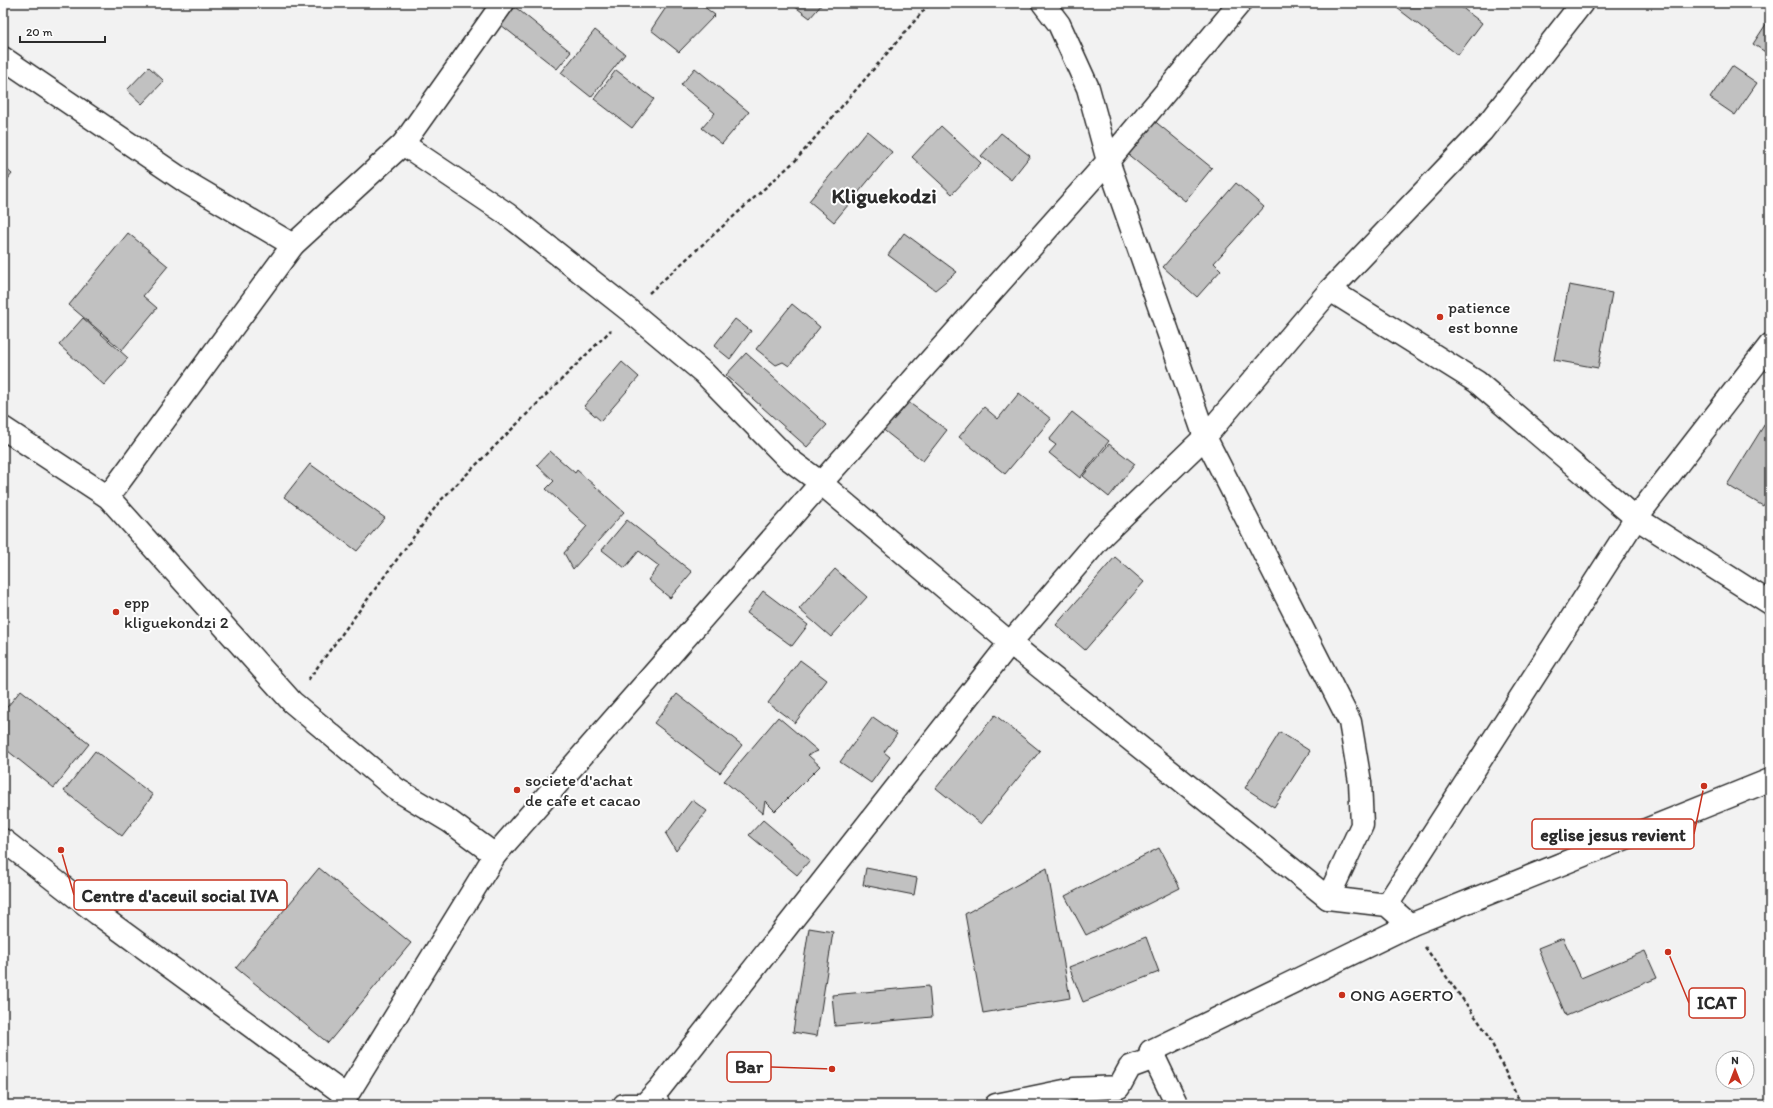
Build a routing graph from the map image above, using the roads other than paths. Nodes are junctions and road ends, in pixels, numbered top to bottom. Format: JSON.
{"nodes":[{"id":1,"x":503,"y":3,"type":"edge"},
{"id":2,"x":1044,"y":3,"type":"edge"},
{"id":3,"x":1240,"y":3,"type":"edge"},
{"id":4,"x":1582,"y":3,"type":"edge"},
{"id":5,"x":3,"y":58,"type":"edge"},
{"id":6,"x":403,"y":144,"type":"junction"},
{"id":7,"x":1108,"y":160,"type":"junction"},
{"id":8,"x":294,"y":244,"type":"junction"},
{"id":9,"x":1330,"y":290,"type":"junction"},
{"id":10,"x":1770,"y":345,"type":"edge"},
{"id":11,"x":3,"y":428,"type":"edge"},
{"id":12,"x":1204,"y":437,"type":"junction"},
{"id":13,"x":821,"y":483,"type":"junction"},
{"id":14,"x":108,"y":498,"type":"junction"},
{"id":15,"x":1636,"y":518,"type":"junction"},
{"id":16,"x":1770,"y":603,"type":"edge"},
{"id":17,"x":1010,"y":643,"type":"junction"},
{"id":18,"x":1770,"y":780,"type":"edge"},
{"id":19,"x":3,"y":840,"type":"edge"},
{"id":20,"x":495,"y":855,"type":"junction"},
{"id":21,"x":1328,"y":898,"type":"junction"},
{"id":22,"x":1386,"y":905,"type":"junction"},
{"id":23,"x":1410,"y":925,"type":"junction"},
{"id":24,"x":1151,"y":1051,"type":"junction"},
{"id":25,"x":343,"y":1100,"type":"edge"},
{"id":26,"x":644,"y":1105,"type":"edge"},
{"id":27,"x":996,"y":1105,"type":"edge"},
{"id":28,"x":1177,"y":1105,"type":"edge"}],
"edges":[{"from":1,"to":6,"type":"street"},
{"from":2,"to":7,"type":"street"},
{"from":3,"to":7,"type":"street"},
{"from":4,"to":9,"type":"street"},
{"from":5,"to":8,"type":"street"},
{"from":6,"to":8,"type":"street"},
{"from":6,"to":13,"type":"street"},
{"from":7,"to":12,"type":"street"},
{"from":7,"to":13,"type":"street"},
{"from":8,"to":14,"type":"street"},
{"from":9,"to":12,"type":"street"},
{"from":9,"to":15,"type":"street"},
{"from":10,"to":15,"type":"street"},
{"from":11,"to":14,"type":"street"},
{"from":12,"to":17,"type":"street"},
{"from":12,"to":21,"type":"street"},
{"from":13,"to":17,"type":"street"},
{"from":13,"to":20,"type":"street"},
{"from":14,"to":20,"type":"street"},
{"from":15,"to":16,"type":"street"},
{"from":15,"to":22,"type":"street"},
{"from":17,"to":21,"type":"street"},
{"from":17,"to":26,"type":"street"},
{"from":18,"to":23,"type":"street"},
{"from":19,"to":25,"type":"street"},
{"from":20,"to":25,"type":"street"},
{"from":21,"to":22,"type":"street"},
{"from":22,"to":23,"type":"street"},
{"from":23,"to":24,"type":"street"},
{"from":24,"to":27,"type":"street"},
{"from":24,"to":28,"type":"street"}]}
